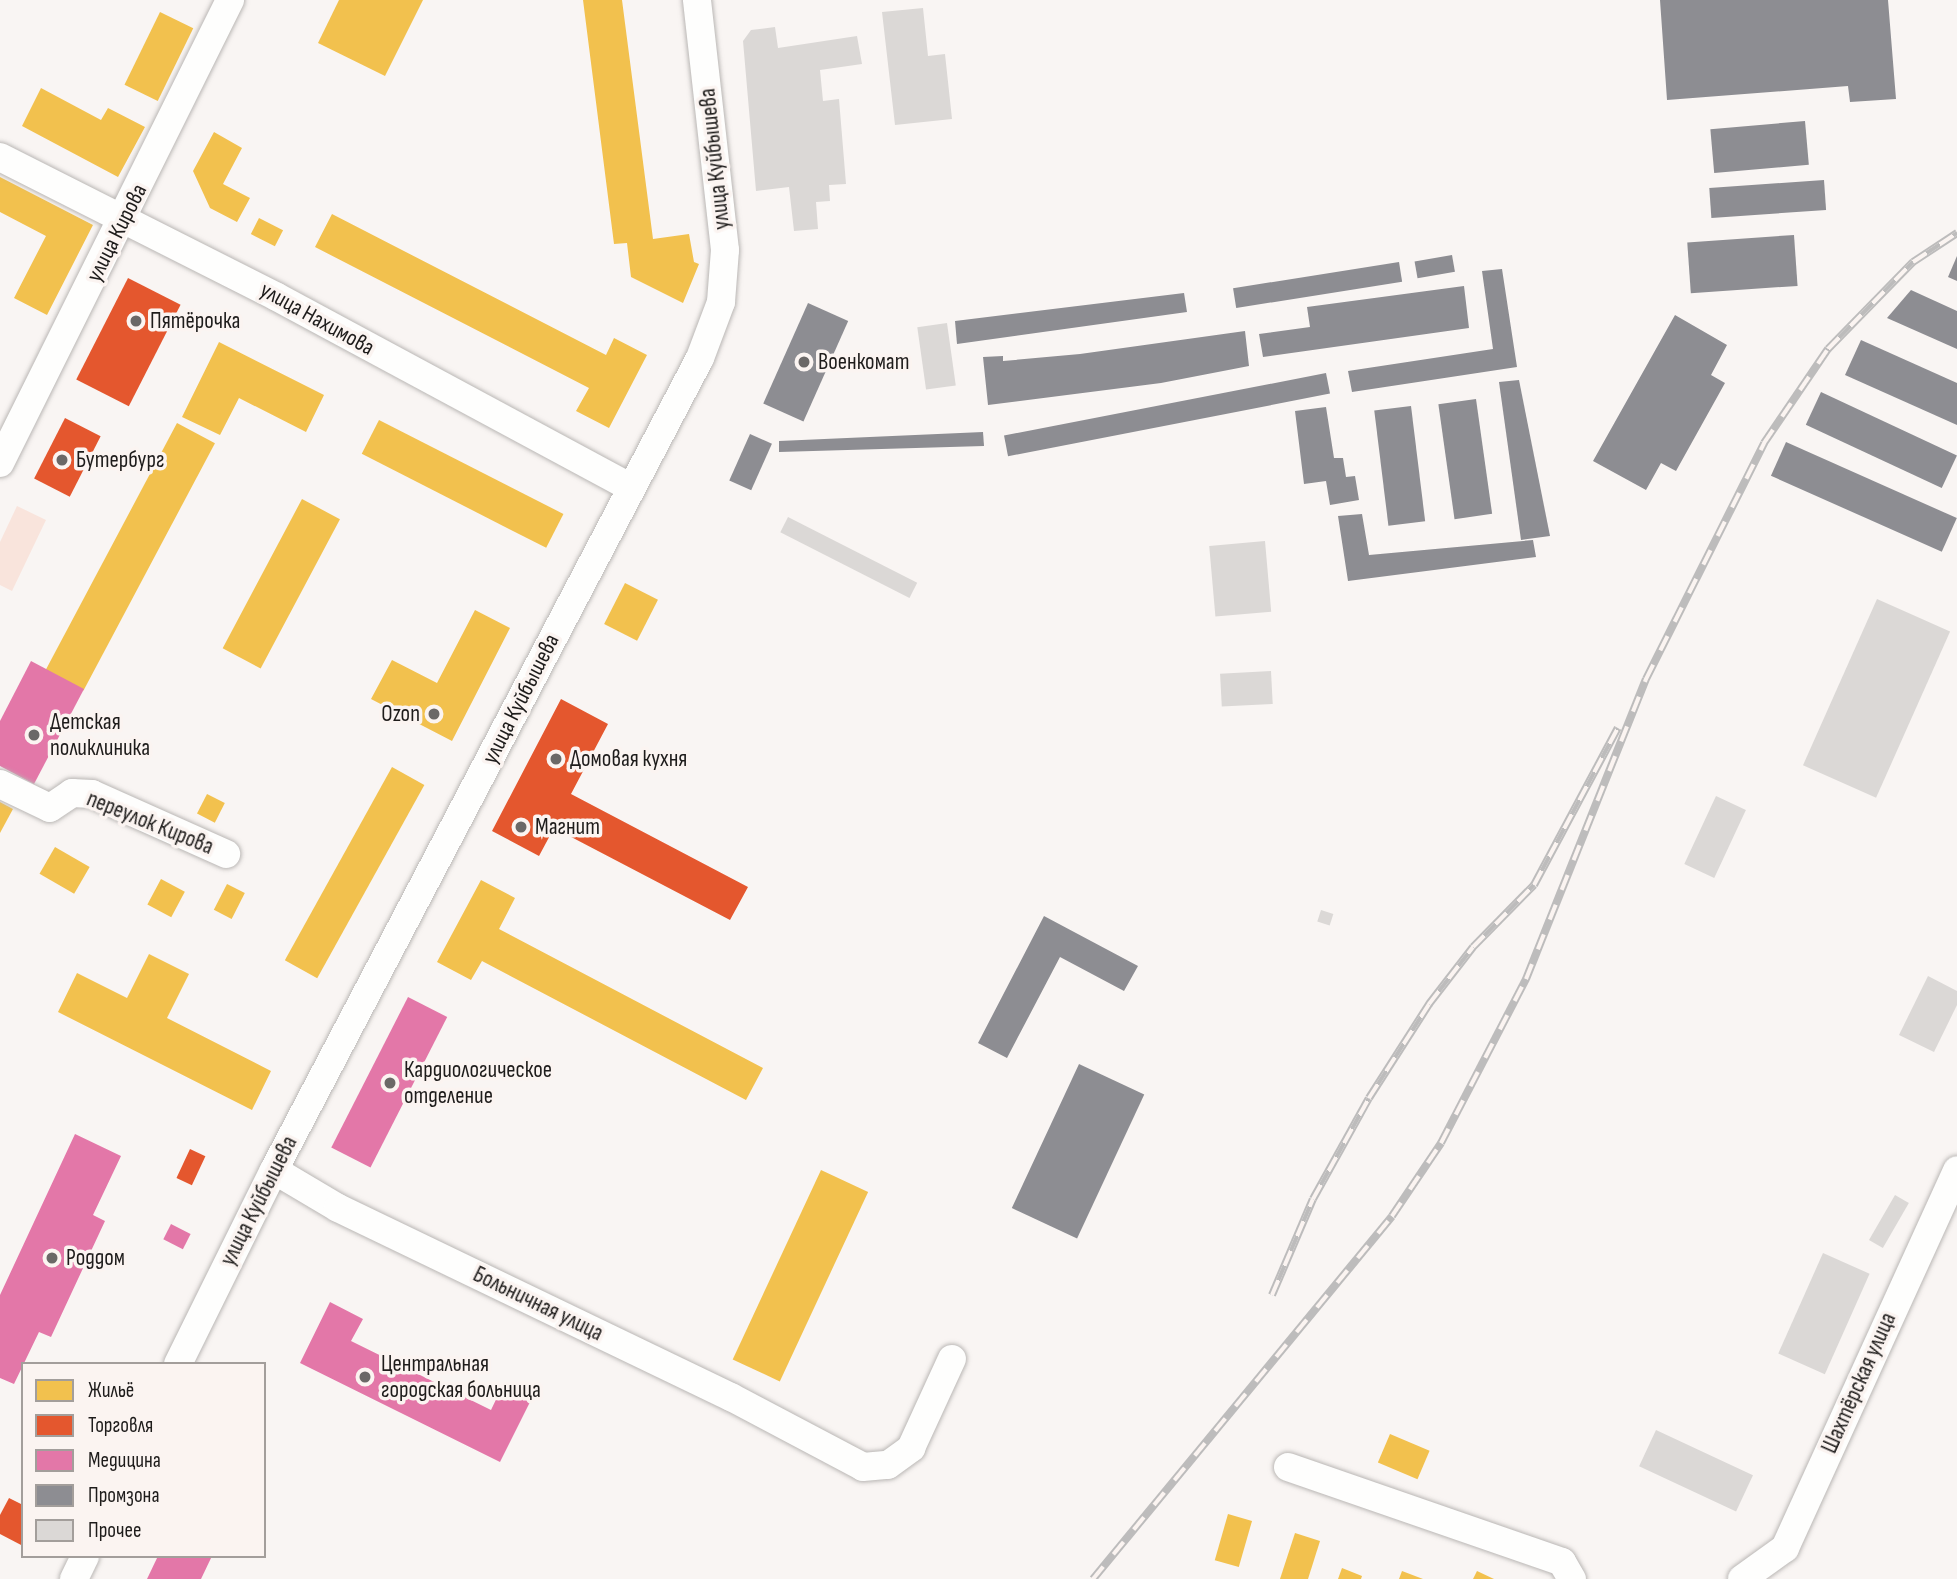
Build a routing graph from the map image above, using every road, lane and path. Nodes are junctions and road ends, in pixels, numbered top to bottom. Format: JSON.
{"nodes":[{"id":1,"x":230,"y":0,"type":"edge"},
{"id":2,"x":697,"y":0,"type":"edge"},
{"id":3,"x":0,"y":157,"type":"edge"},
{"id":4,"x":125,"y":219,"type":"junction"},
{"id":5,"x":0,"y":463,"type":"edge"},
{"id":6,"x":631,"y":488,"type":"junction"},
{"id":7,"x":0,"y":784,"type":"edge"},
{"id":8,"x":226,"y":854,"type":"dead end"},
{"id":9,"x":274,"y":1170,"type":"junction"},
{"id":10,"x":1957,"y":1170,"type":"edge"},
{"id":11,"x":952,"y":1359,"type":"dead end"},
{"id":12,"x":179,"y":1362,"type":"edge"},
{"id":13,"x":1288,"y":1467,"type":"dead end"},
{"id":14,"x":84,"y":1558,"type":"edge"},
{"id":15,"x":74,"y":1579,"type":"edge"},
{"id":16,"x":1572,"y":1579,"type":"edge"},
{"id":17,"x":1742,"y":1579,"type":"edge"}],
"edges":[{"from":1,"to":4,"type":"street","name":"улица Кирова"},
{"from":2,"to":6,"type":"street","name":"улица Куйбышева"},
{"from":3,"to":4,"type":"street","name":"улица Нахимова"},
{"from":4,"to":5,"type":"street","name":"улица Кирова"},
{"from":4,"to":6,"type":"street","name":"улица Нахимова"},
{"from":6,"to":9,"type":"street","name":"улица Куйбышева"},
{"from":7,"to":8,"type":"street","name":"переулок Кирова"},
{"from":9,"to":11,"type":"street","name":"Больничная улица"},
{"from":9,"to":12,"type":"street","name":"улица Куйбышева"},
{"from":10,"to":17,"type":"street","name":"Шахтёрская улица"},
{"from":13,"to":16,"type":"street"},
{"from":14,"to":15,"type":"street"}]}
